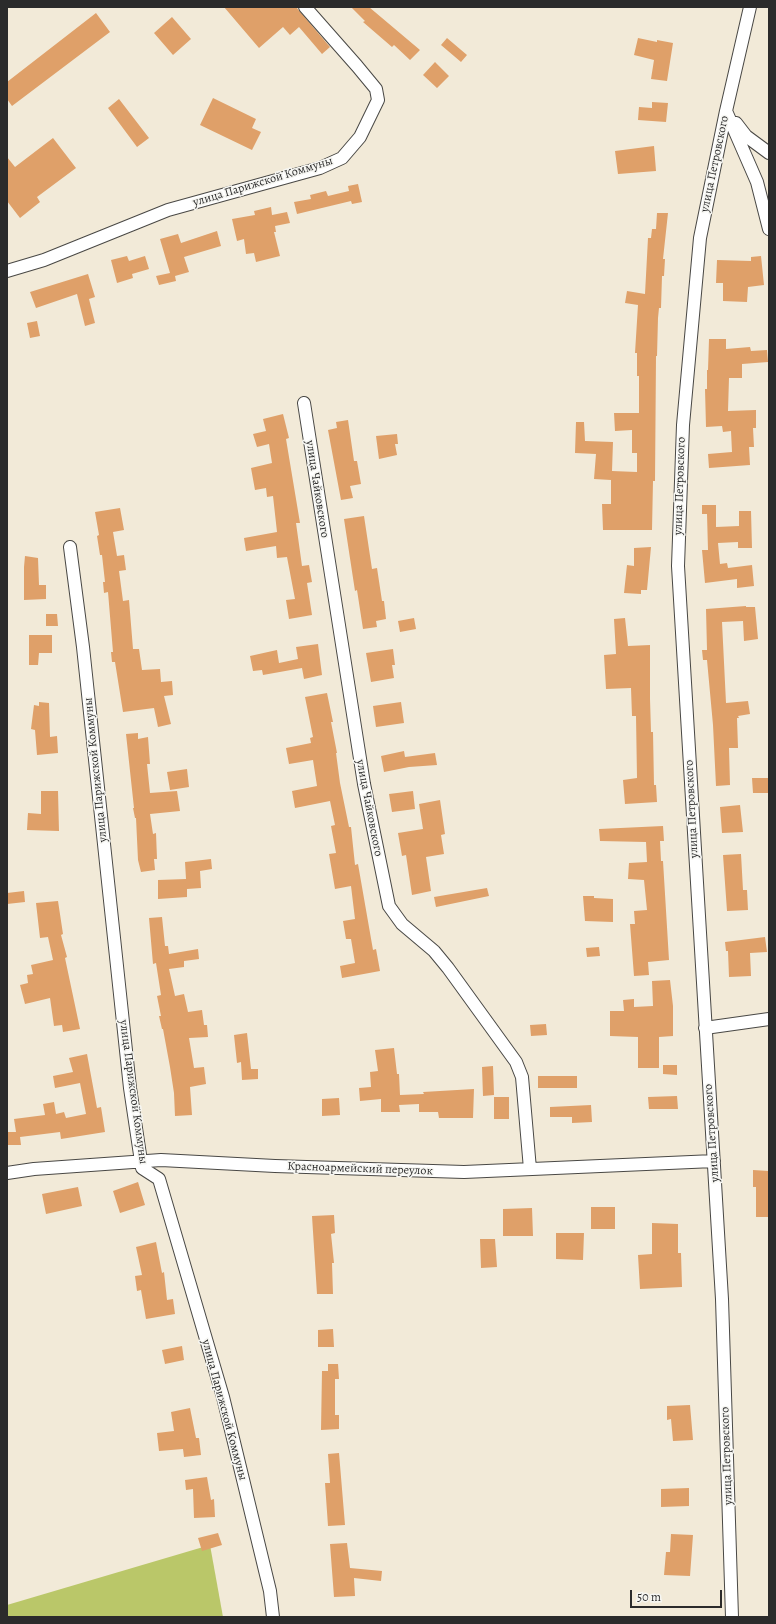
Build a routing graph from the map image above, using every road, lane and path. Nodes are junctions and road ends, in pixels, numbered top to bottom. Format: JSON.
{"nodes":[{"id":1,"x":305,"y":7,"type":"edge"},
{"id":2,"x":750,"y":7,"type":"edge"},
{"id":3,"x":726,"y":111,"type":"junction"},
{"id":4,"x":769,"y":153,"type":"edge"},
{"id":5,"x":769,"y":229,"type":"edge"},
{"id":6,"x":7,"y":271,"type":"edge"},
{"id":7,"x":304,"y":403,"type":"dead end"},
{"id":8,"x":70,"y":547,"type":"dead end"},
{"id":9,"x":769,"y":1020,"type":"edge"},
{"id":10,"x":705,"y":1028,"type":"junction"},
{"id":11,"x":714,"y":1160,"type":"junction"},
{"id":12,"x":142,"y":1162,"type":"junction"},
{"id":13,"x":530,"y":1169,"type":"junction"},
{"id":14,"x":7,"y":1173,"type":"edge"},
{"id":15,"x":273,"y":1617,"type":"edge"},
{"id":16,"x":732,"y":1617,"type":"edge"}],
"edges":[{"from":1,"to":6,"type":"street","name":"улица Парижской Коммуны"},
{"from":2,"to":3,"type":"street","name":"улица Петровского"},
{"from":3,"to":4,"type":"street"},
{"from":3,"to":5,"type":"street"},
{"from":3,"to":10,"type":"street","name":"улица Петровского"},
{"from":7,"to":13,"type":"street","name":"улица Чайковского"},
{"from":8,"to":12,"type":"street","name":"улица Парижской Коммуны"},
{"from":9,"to":10,"type":"street"},
{"from":10,"to":11,"type":"street","name":"улица Петровского"},
{"from":11,"to":13,"type":"street","name":"Красноармейский переулок"},
{"from":11,"to":16,"type":"street","name":"улица Петровского"},
{"from":12,"to":13,"type":"street","name":"Красноармейский переулок"},
{"from":12,"to":14,"type":"street","name":"Красноармейский переулок"},
{"from":12,"to":15,"type":"street","name":"улица Парижской Коммуны"}]}
